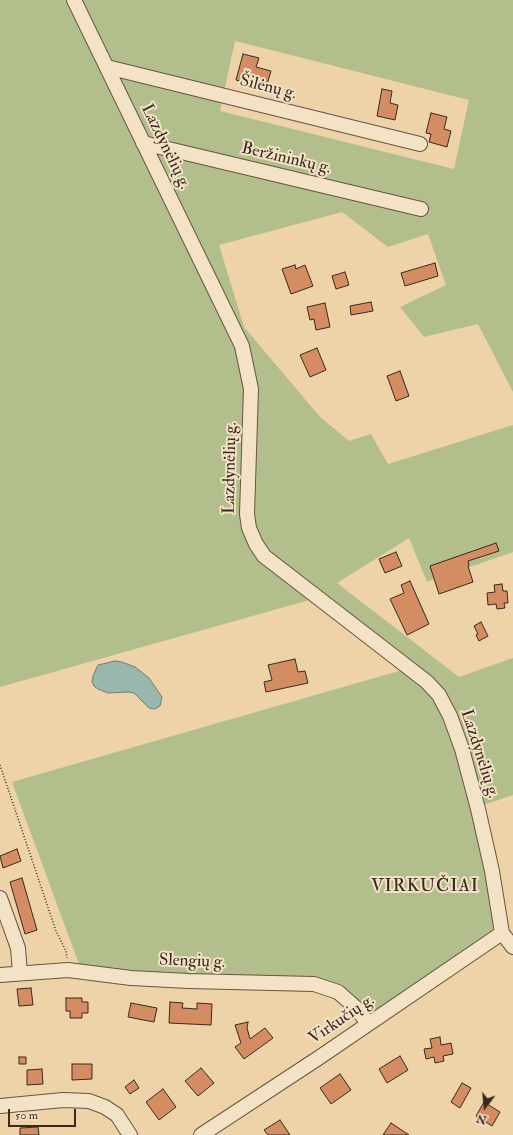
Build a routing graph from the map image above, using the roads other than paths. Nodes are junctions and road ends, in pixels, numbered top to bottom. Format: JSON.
{"nodes":[{"id":1,"x":74,"y":0,"type":"edge"},
{"id":2,"x":107,"y":67,"type":"junction"},
{"id":3,"x":143,"y":143,"type":"junction"},
{"id":4,"x":420,"y":144,"type":"dead end"},
{"id":5,"x":421,"y":209,"type":"dead end"},
{"id":6,"x":0,"y":898,"type":"edge"},
{"id":7,"x":502,"y":933,"type":"junction"},
{"id":8,"x":513,"y":947,"type":"edge"},
{"id":9,"x":20,"y":973,"type":"junction"},
{"id":10,"x":0,"y":975,"type":"edge"},
{"id":11,"x":368,"y":1023,"type":"junction"},
{"id":12,"x":0,"y":1106,"type":"edge"},
{"id":13,"x":130,"y":1135,"type":"edge"},
{"id":14,"x":201,"y":1135,"type":"edge"}],
"edges":[{"from":1,"to":2,"type":"street","name":"Lazdynėlių g."},
{"from":2,"to":3,"type":"street","name":"Lazdynėlių g."},
{"from":2,"to":4,"type":"street","name":"Šilėnų g."},
{"from":3,"to":5,"type":"street","name":"Beržininkų g."},
{"from":3,"to":7,"type":"street","name":"Lazdynėlių g."},
{"from":6,"to":9,"type":"street"},
{"from":7,"to":8,"type":"street","name":"Lazdynėlių g."},
{"from":7,"to":11,"type":"street","name":"Virkučių g."},
{"from":9,"to":10,"type":"street","name":"Slengių g."},
{"from":9,"to":11,"type":"street","name":"Slengių g."},
{"from":11,"to":14,"type":"street","name":"Virkučių g."},
{"from":12,"to":13,"type":"street"}]}
